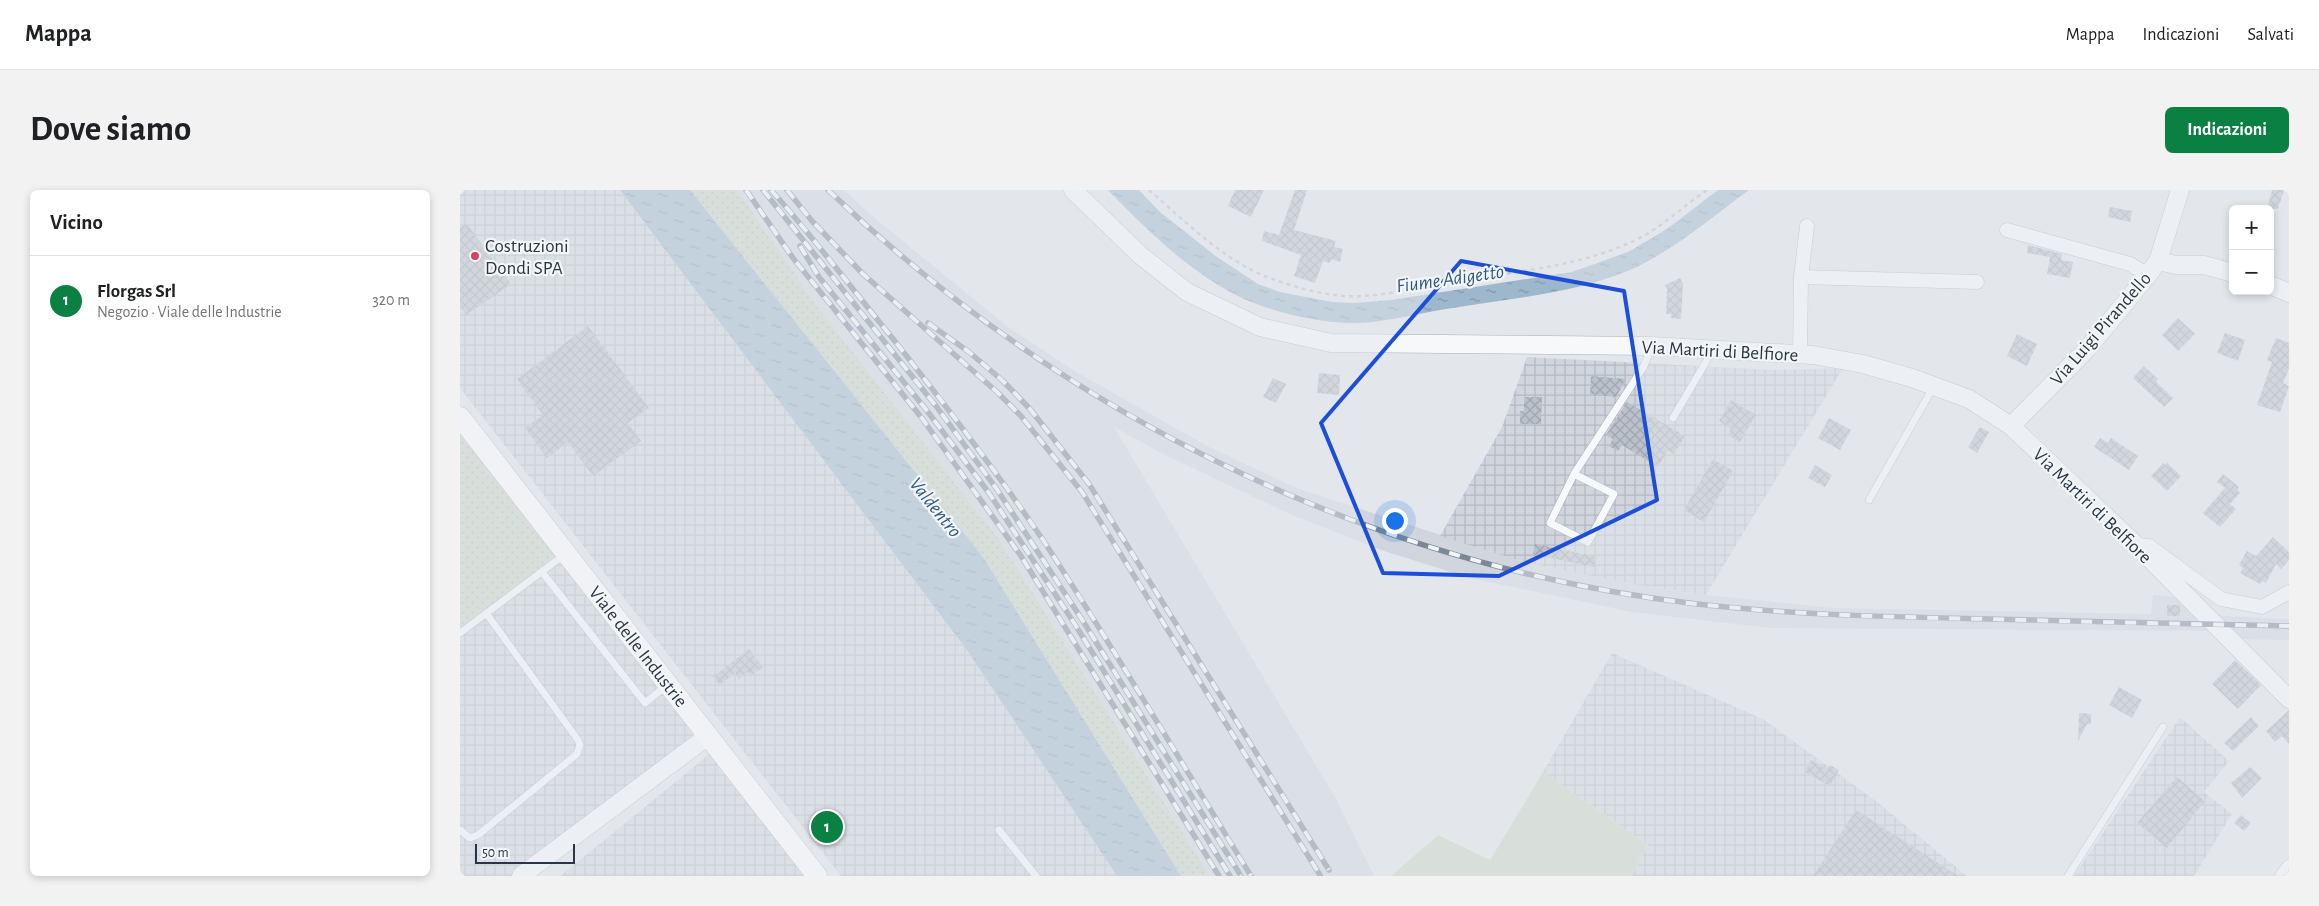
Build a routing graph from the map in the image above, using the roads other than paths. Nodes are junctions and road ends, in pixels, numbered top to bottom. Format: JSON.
{"nodes":[{"id":1,"x":1073,"y":190,"type":"edge"},
{"id":2,"x":2180,"y":190,"type":"edge"},
{"id":3,"x":1807,"y":226,"type":"dead end"},
{"id":4,"x":2007,"y":230,"type":"dead end"},
{"id":5,"x":2153,"y":268,"type":"junction"},
{"id":6,"x":2229,"y":272,"type":"edge"},
{"id":7,"x":1802,"y":277,"type":"junction"},
{"id":8,"x":1977,"y":282,"type":"dead end"},
{"id":9,"x":2274,"y":287,"type":"edge"},
{"id":10,"x":2289,"y":293,"type":"edge"},
{"id":11,"x":1651,"y":346,"type":"junction"},
{"id":12,"x":1713,"y":350,"type":"junction"},
{"id":13,"x":1800,"y":354,"type":"junction"},
{"id":14,"x":1934,"y":386,"type":"junction"},
{"id":15,"x":460,"y":417,"type":"edge"},
{"id":16,"x":1673,"y":418,"type":"dead end"},
{"id":17,"x":2011,"y":426,"type":"junction"},
{"id":18,"x":1574,"y":474,"type":"junction"},
{"id":19,"x":1868,"y":500,"type":"dead end"},
{"id":20,"x":2136,"y":545,"type":"junction"},
{"id":21,"x":566,"y":554,"type":"junction"},
{"id":22,"x":542,"y":572,"type":"junction"},
{"id":23,"x":2289,"y":592,"type":"edge"},
{"id":24,"x":486,"y":613,"type":"junction"},
{"id":25,"x":460,"y":633,"type":"edge"},
{"id":26,"x":668,"y":684,"type":"junction"},
{"id":27,"x":2289,"y":699,"type":"edge"},
{"id":28,"x":2163,"y":727,"type":"dead end"},
{"id":29,"x":708,"y":736,"type":"junction"},
{"id":30,"x":460,"y":830,"type":"edge"},
{"id":31,"x":999,"y":830,"type":"dead end"},
{"id":32,"x":2289,"y":867,"type":"edge"},
{"id":33,"x":522,"y":876,"type":"edge"},
{"id":34,"x":817,"y":876,"type":"edge"},
{"id":35,"x":1036,"y":876,"type":"edge"},
{"id":36,"x":2068,"y":876,"type":"edge"},
{"id":37,"x":2282,"y":876,"type":"edge"}],
"edges":[{"from":1,"to":11,"type":"street","name":"Via Martiri di Belfiore"},
{"from":2,"to":5,"type":"street","name":"Via Luigi Pirandello"},
{"from":3,"to":7,"type":"street"},
{"from":4,"to":5,"type":"street"},
{"from":5,"to":6,"type":"street"},
{"from":5,"to":17,"type":"street","name":"Via Luigi Pirandello"},
{"from":7,"to":8,"type":"street"},
{"from":7,"to":13,"type":"street"},
{"from":9,"to":10,"type":"street"},
{"from":11,"to":12,"type":"street","name":"Via Martiri di Belfiore"},
{"from":11,"to":18,"type":"lane"},
{"from":12,"to":13,"type":"street","name":"Via Martiri di Belfiore"},
{"from":12,"to":16,"type":"lane"},
{"from":13,"to":14,"type":"street","name":"Via Martiri di Belfiore"},
{"from":14,"to":17,"type":"street","name":"Via Martiri di Belfiore"},
{"from":14,"to":19,"type":"lane"},
{"from":15,"to":21,"type":"main road","name":"Viale delle Industrie"},
{"from":17,"to":20,"type":"street","name":"Via Martiri di Belfiore"},
{"from":18,"to":18,"type":"lane"},
{"from":20,"to":23,"type":"street"},
{"from":20,"to":27,"type":"street","name":"Via Martiri di Belfiore"},
{"from":21,"to":22,"type":"lane"},
{"from":21,"to":26,"type":"main road","name":"Viale delle Industrie"},
{"from":22,"to":24,"type":"lane"},
{"from":22,"to":26,"type":"lane"},
{"from":24,"to":25,"type":"lane"},
{"from":24,"to":30,"type":"lane"},
{"from":26,"to":29,"type":"main road","name":"Viale delle Industrie"},
{"from":28,"to":36,"type":"lane"},
{"from":29,"to":33,"type":"street"},
{"from":29,"to":34,"type":"main road","name":"Viale delle Industrie"},
{"from":31,"to":35,"type":"lane"},
{"from":32,"to":37,"type":"street"}]}
